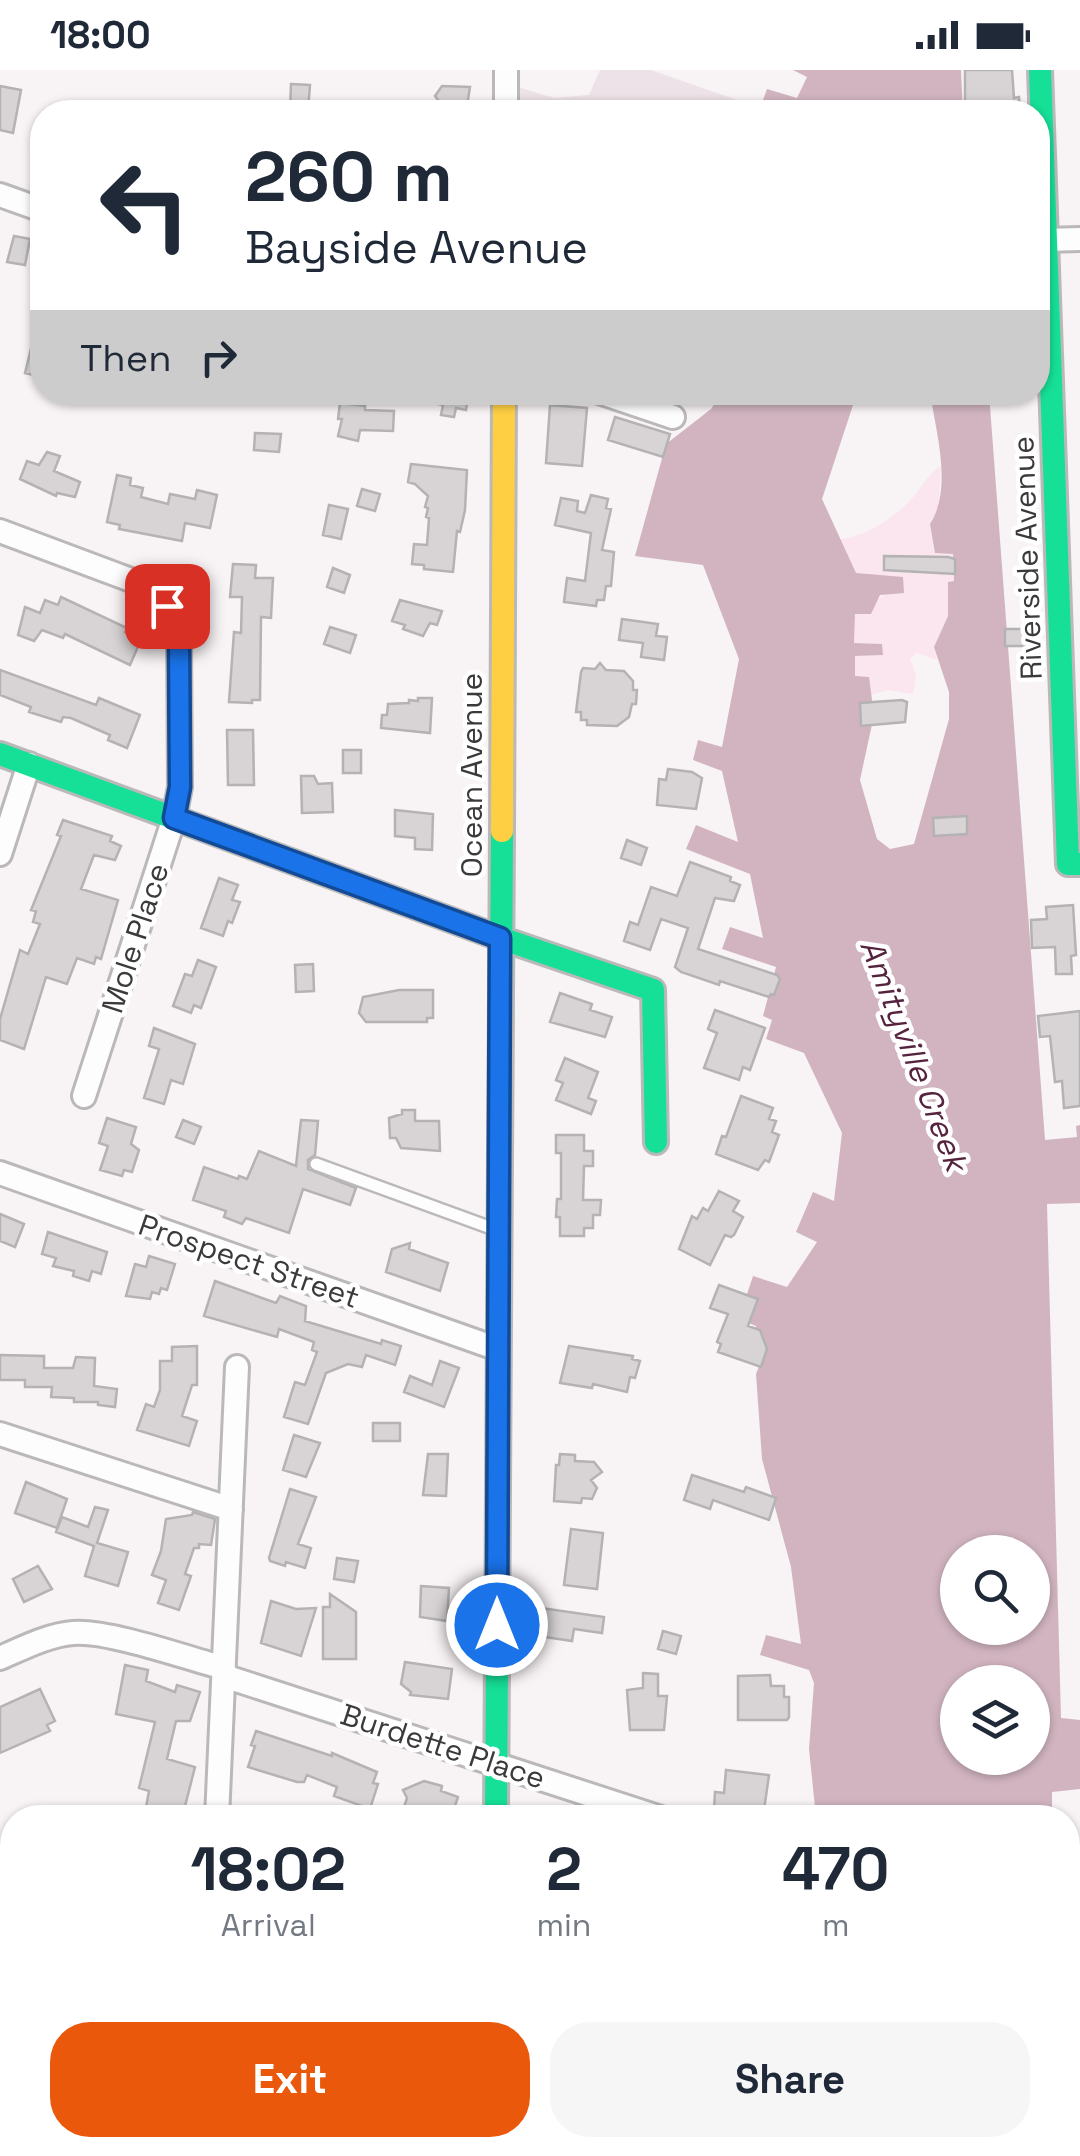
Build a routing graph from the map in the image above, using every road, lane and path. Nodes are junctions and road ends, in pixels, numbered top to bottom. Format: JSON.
{"nodes":[{"id":1,"x":506,"y":70,"type":"edge"},
{"id":2,"x":1040,"y":70,"type":"edge"},
{"id":3,"x":506,"y":100,"type":"edge"},
{"id":4,"x":1041,"y":100,"type":"edge"},
{"id":5,"x":0,"y":196,"type":"edge"},
{"id":6,"x":30,"y":206,"type":"edge"},
{"id":7,"x":1080,"y":238,"type":"edge"},
{"id":8,"x":1050,"y":240,"type":"edge"},
{"id":9,"x":1050,"y":329,"type":"edge"},
{"id":10,"x":504,"y":405,"type":"edge"},
{"id":11,"x":636,"y":405,"type":"edge"},
{"id":12,"x":673,"y":418,"type":"dead end"},
{"id":13,"x":0,"y":531,"type":"edge"},
{"id":14,"x":0,"y":754,"type":"edge"},
{"id":15,"x":30,"y":764,"type":"junction"},
{"id":16,"x":174,"y":818,"type":"junction"},
{"id":17,"x":0,"y":854,"type":"edge"},
{"id":18,"x":1074,"y":864,"type":"edge"},
{"id":19,"x":500,"y":938,"type":"junction"},
{"id":20,"x":84,"y":1096,"type":"dead end"},
{"id":21,"x":656,"y":1142,"type":"dead end"},
{"id":22,"x":316,"y":1164,"type":"dead end"},
{"id":23,"x":0,"y":1173,"type":"edge"},
{"id":24,"x":498,"y":1231,"type":"junction"},
{"id":25,"x":498,"y":1349,"type":"junction"},
{"id":26,"x":237,"y":1367,"type":"dead end"},
{"id":27,"x":0,"y":1434,"type":"edge"},
{"id":28,"x":231,"y":1509,"type":"junction"},
{"id":29,"x":0,"y":1658,"type":"edge"},
{"id":30,"x":224,"y":1672,"type":"junction"},
{"id":31,"x":496,"y":1763,"type":"junction"},
{"id":32,"x":218,"y":1805,"type":"edge"},
{"id":33,"x":496,"y":1805,"type":"edge"},
{"id":34,"x":622,"y":1805,"type":"edge"}],
"edges":[{"from":1,"to":3,"type":"street"},
{"from":2,"to":4,"type":"street","name":"Riverside Avenue"},
{"from":5,"to":6,"type":"street"},
{"from":7,"to":8,"type":"street"},
{"from":9,"to":18,"type":"street","name":"Riverside Avenue"},
{"from":10,"to":19,"type":"street","name":"Ocean Avenue"},
{"from":11,"to":12,"type":"street"},
{"from":13,"to":16,"type":"street","name":"Mole Place"},
{"from":14,"to":15,"type":"street"},
{"from":15,"to":16,"type":"street"},
{"from":15,"to":17,"type":"street"},
{"from":16,"to":19,"type":"street"},
{"from":16,"to":20,"type":"street","name":"Mole Place"},
{"from":19,"to":21,"type":"street"},
{"from":19,"to":24,"type":"street","name":"Ocean Avenue"},
{"from":22,"to":24,"type":"lane"},
{"from":23,"to":25,"type":"street","name":"Prospect Street"},
{"from":24,"to":25,"type":"street","name":"Ocean Avenue"},
{"from":25,"to":31,"type":"street","name":"Ocean Avenue"},
{"from":26,"to":28,"type":"street"},
{"from":27,"to":28,"type":"street"},
{"from":28,"to":30,"type":"street"},
{"from":29,"to":30,"type":"street","name":"Burdette Place"},
{"from":30,"to":31,"type":"street","name":"Burdette Place"},
{"from":30,"to":32,"type":"street"},
{"from":31,"to":33,"type":"street","name":"Ocean Avenue"},
{"from":31,"to":34,"type":"street","name":"Burdette Place"}]}
